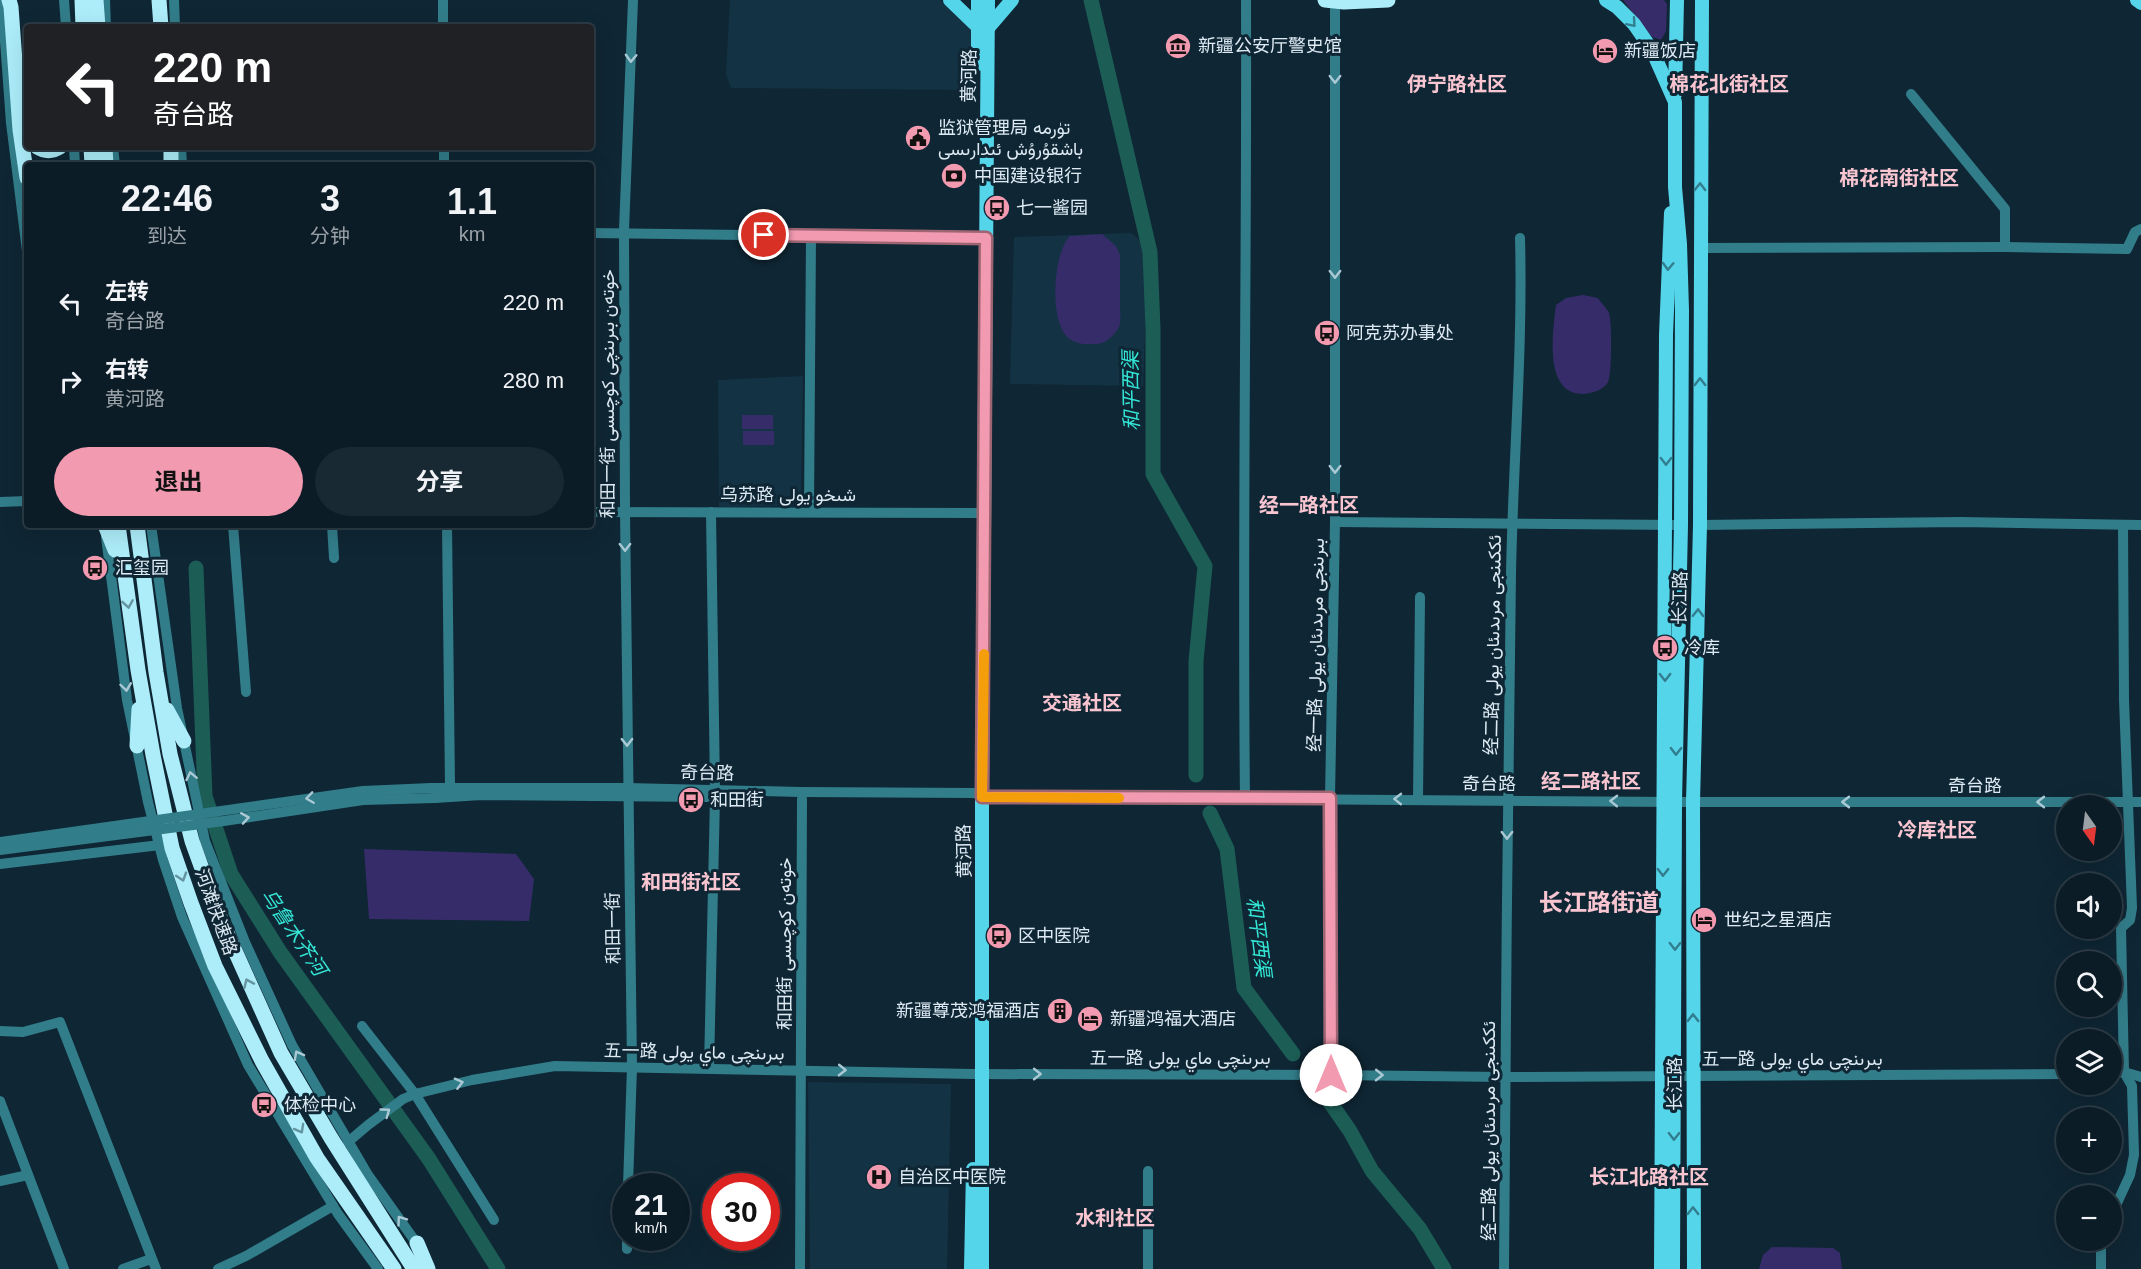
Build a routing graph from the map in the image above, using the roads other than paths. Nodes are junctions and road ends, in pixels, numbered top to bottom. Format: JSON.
{"nodes":[{"id":1,"x":2,"y":0,"type":"edge"},
{"id":2,"x":9,"y":0,"type":"edge"},
{"id":3,"x":21,"y":0,"type":"edge"},
{"id":4,"x":64,"y":0,"type":"edge"},
{"id":5,"x":82,"y":0,"type":"edge"},
{"id":6,"x":96,"y":0,"type":"edge"},
{"id":7,"x":105,"y":0,"type":"edge"},
{"id":8,"x":159,"y":0,"type":"edge"},
{"id":9,"x":165,"y":0,"type":"edge"},
{"id":10,"x":174,"y":0,"type":"edge"},
{"id":11,"x":443,"y":0,"type":"edge"},
{"id":12,"x":633,"y":0,"type":"edge"},
{"id":13,"x":950,"y":0,"type":"edge"},
{"id":14,"x":978,"y":0,"type":"edge"},
{"id":15,"x":988,"y":0,"type":"edge"},
{"id":16,"x":1012,"y":0,"type":"edge"},
{"id":17,"x":1246,"y":0,"type":"edge"},
{"id":18,"x":1325,"y":0,"type":"edge"},
{"id":19,"x":1335,"y":0,"type":"edge"},
{"id":20,"x":1388,"y":0,"type":"edge"},
{"id":21,"x":1606,"y":0,"type":"edge"},
{"id":22,"x":1677,"y":0,"type":"edge"},
{"id":23,"x":1702,"y":0,"type":"edge"},
{"id":24,"x":2137,"y":0,"type":"edge"},
{"id":25,"x":2141,"y":3,"type":"edge"},
{"id":26,"x":66,"y":24,"type":"edge"},
{"id":27,"x":83,"y":24,"type":"edge"},
{"id":28,"x":98,"y":24,"type":"edge"},
{"id":29,"x":106,"y":24,"type":"edge"},
{"id":30,"x":161,"y":24,"type":"edge"},
{"id":31,"x":166,"y":24,"type":"edge"},
{"id":32,"x":176,"y":24,"type":"edge"},
{"id":33,"x":443,"y":24,"type":"edge"},
{"id":34,"x":983,"y":28,"type":"junction"},
{"id":35,"x":3,"y":61,"type":"edge"},
{"id":36,"x":1911,"y":93,"type":"dead end"},
{"id":37,"x":1675,"y":102,"type":"junction"},
{"id":38,"x":24,"y":115,"type":"edge"},
{"id":39,"x":25,"y":162,"type":"edge"},
{"id":40,"x":1675,"y":187,"type":"junction"},
{"id":41,"x":24,"y":228,"type":"edge"},
{"id":42,"x":2141,"y":229,"type":"edge"},
{"id":43,"x":594,"y":233,"type":"edge"},
{"id":44,"x":624,"y":234,"type":"junction"},
{"id":45,"x":811,"y":235,"type":"junction"},
{"id":46,"x":981,"y":238,"type":"junction"},
{"id":47,"x":1520,"y":238,"type":"dead end"},
{"id":48,"x":2005,"y":247,"type":"junction"},
{"id":49,"x":1699,"y":248,"type":"junction"},
{"id":50,"x":24,"y":501,"type":"edge"},
{"id":51,"x":0,"y":502,"type":"edge"},
{"id":52,"x":809,"y":511,"type":"junction"},
{"id":53,"x":594,"y":512,"type":"edge"},
{"id":54,"x":625,"y":512,"type":"junction"},
{"id":55,"x":711,"y":512,"type":"junction"},
{"id":56,"x":980,"y":513,"type":"junction"},
{"id":57,"x":1335,"y":522,"type":"junction"},
{"id":58,"x":1512,"y":524,"type":"junction"},
{"id":59,"x":1665,"y":525,"type":"junction"},
{"id":60,"x":1681,"y":525,"type":"junction"},
{"id":61,"x":1700,"y":525,"type":"junction"},
{"id":62,"x":2123,"y":525,"type":"junction"},
{"id":63,"x":2141,"y":525,"type":"edge"},
{"id":64,"x":105,"y":528,"type":"edge"},
{"id":65,"x":106,"y":528,"type":"edge"},
{"id":66,"x":118,"y":528,"type":"edge"},
{"id":67,"x":137,"y":528,"type":"edge"},
{"id":68,"x":150,"y":528,"type":"edge"},
{"id":69,"x":150,"y":528,"type":"edge"},
{"id":70,"x":233,"y":528,"type":"edge"},
{"id":71,"x":332,"y":528,"type":"edge"},
{"id":72,"x":447,"y":528,"type":"edge"},
{"id":73,"x":334,"y":558,"type":"dead end"},
{"id":74,"x":123,"y":571,"type":"junction"},
{"id":75,"x":147,"y":595,"type":"junction"},
{"id":76,"x":1420,"y":597,"type":"dead end"},
{"id":77,"x":141,"y":685,"type":"junction"},
{"id":78,"x":246,"y":692,"type":"dead end"},
{"id":79,"x":160,"y":696,"type":"junction"},
{"id":80,"x":184,"y":741,"type":"junction"},
{"id":81,"x":137,"y":746,"type":"junction"},
{"id":82,"x":450,"y":787,"type":"junction"},
{"id":83,"x":627,"y":792,"type":"junction"},
{"id":84,"x":433,"y":793,"type":"junction"},
{"id":85,"x":715,"y":794,"type":"junction"},
{"id":86,"x":977,"y":797,"type":"junction"},
{"id":87,"x":1330,"y":798,"type":"junction"},
{"id":88,"x":802,"y":799,"type":"junction"},
{"id":89,"x":1245,"y":799,"type":"junction"},
{"id":90,"x":1418,"y":800,"type":"junction"},
{"id":91,"x":1508,"y":800,"type":"junction"},
{"id":92,"x":1669,"y":802,"type":"junction"},
{"id":93,"x":1693,"y":802,"type":"junction"},
{"id":94,"x":2128,"y":802,"type":"junction"},
{"id":95,"x":2141,"y":802,"type":"edge"},
{"id":96,"x":0,"y":842,"type":"edge"},
{"id":97,"x":160,"y":845,"type":"junction"},
{"id":98,"x":0,"y":850,"type":"edge"},
{"id":99,"x":0,"y":864,"type":"edge"},
{"id":100,"x":362,"y":1026,"type":"dead end"},
{"id":101,"x":0,"y":1031,"type":"edge"},
{"id":102,"x":632,"y":1067,"type":"junction"},
{"id":103,"x":709,"y":1068,"type":"junction"},
{"id":104,"x":801,"y":1070,"type":"junction"},
{"id":105,"x":2124,"y":1072,"type":"junction"},
{"id":106,"x":977,"y":1074,"type":"junction"},
{"id":107,"x":2056,"y":1074,"type":"edge"},
{"id":108,"x":1331,"y":1075,"type":"junction"},
{"id":109,"x":1506,"y":1077,"type":"junction"},
{"id":110,"x":1669,"y":1077,"type":"junction"},
{"id":111,"x":1692,"y":1077,"type":"junction"},
{"id":112,"x":2141,"y":1077,"type":"edge"},
{"id":113,"x":415,"y":1094,"type":"junction"},
{"id":114,"x":0,"y":1101,"type":"edge"},
{"id":115,"x":348,"y":1142,"type":"junction"},
{"id":116,"x":1148,"y":1171,"type":"dead end"},
{"id":117,"x":628,"y":1173,"type":"edge"},
{"id":118,"x":27,"y":1175,"type":"junction"},
{"id":119,"x":0,"y":1181,"type":"edge"},
{"id":120,"x":2122,"y":1192,"type":"edge"},
{"id":121,"x":333,"y":1206,"type":"junction"},
{"id":122,"x":494,"y":1220,"type":"dead end"},
{"id":123,"x":417,"y":1243,"type":"joint"},
{"id":124,"x":381,"y":1248,"type":"junction"},
{"id":125,"x":2102,"y":1251,"type":"edge"},
{"id":126,"x":153,"y":1264,"type":"edge"},
{"id":127,"x":64,"y":1269,"type":"edge"},
{"id":128,"x":123,"y":1269,"type":"edge"},
{"id":129,"x":218,"y":1269,"type":"edge"},
{"id":130,"x":378,"y":1269,"type":"edge"},
{"id":131,"x":387,"y":1269,"type":"edge"},
{"id":132,"x":394,"y":1269,"type":"edge"},
{"id":133,"x":414,"y":1269,"type":"edge"},
{"id":134,"x":430,"y":1269,"type":"edge"},
{"id":135,"x":800,"y":1269,"type":"edge"},
{"id":136,"x":971,"y":1269,"type":"edge"},
{"id":137,"x":982,"y":1269,"type":"edge"},
{"id":138,"x":1148,"y":1269,"type":"edge"},
{"id":139,"x":1504,"y":1269,"type":"edge"},
{"id":140,"x":1661,"y":1269,"type":"edge"},
{"id":141,"x":1673,"y":1269,"type":"edge"},
{"id":142,"x":1694,"y":1269,"type":"edge"},
{"id":143,"x":2101,"y":1269,"type":"edge"}],
"edges":[{"from":1,"to":35,"type":"street"},
{"from":2,"to":39,"type":"highway"},
{"from":3,"to":38,"type":"highway"},
{"from":4,"to":26,"type":"street"},
{"from":5,"to":27,"type":"highway"},
{"from":6,"to":28,"type":"highway"},
{"from":7,"to":29,"type":"street"},
{"from":8,"to":30,"type":"highway"},
{"from":9,"to":31,"type":"highway"},
{"from":10,"to":32,"type":"street"},
{"from":11,"to":33,"type":"street"},
{"from":12,"to":44,"type":"street","name":"和田一街 خوتەن بىرىنچى كوچىسى","one_way":true},
{"from":13,"to":34,"type":"main road"},
{"from":14,"to":34,"type":"main road","name":"黄河路"},
{"from":15,"to":34,"type":"main road","name":"黄河路"},
{"from":16,"to":34,"type":"main road"},
{"from":17,"to":89,"type":"street"},
{"from":18,"to":20,"type":"highway","bridge":true},
{"from":19,"to":57,"type":"street","name":"经一路 بىرىنجى مرىدىئان يولى","one_way":true},
{"from":21,"to":37,"type":"main road","name":"长江路","one_way":true},
{"from":22,"to":37,"type":"main road"},
{"from":49,"to":23,"type":"main road","name":"长江路","one_way":true},
{"from":24,"to":25,"type":"main road"},
{"from":34,"to":46,"type":"main road","name":"黄河路"},
{"from":35,"to":41,"type":"street"},
{"from":36,"to":48,"type":"street"},
{"from":37,"to":40,"type":"main road","name":"长江路"},
{"from":40,"to":59,"type":"main road","one_way":true},
{"from":40,"to":60,"type":"main road","name":"长江路"},
{"from":42,"to":48,"type":"street"},
{"from":43,"to":44,"type":"street"},
{"from":44,"to":45,"type":"street"},
{"from":44,"to":54,"type":"street","name":"和田一街 خوتەن بىرىنچى كوچىسى"},
{"from":45,"to":46,"type":"street"},
{"from":45,"to":52,"type":"street"},
{"from":46,"to":56,"type":"main road","name":"黄河路"},
{"from":47,"to":58,"type":"street","name":"经二路 ئككىنجى مرىدىئان يولى"},
{"from":48,"to":49,"type":"street"},
{"from":61,"to":49,"type":"main road","name":"长江路","one_way":true},
{"from":50,"to":51,"type":"street"},
{"from":52,"to":55,"type":"street","name":"乌苏路 شىخو يولى"},
{"from":52,"to":56,"type":"street","name":"乌苏路 شىخو يولى"},
{"from":53,"to":54,"type":"street","name":"乌苏路 شىخو يولى"},
{"from":54,"to":55,"type":"street","name":"乌苏路 شىخو يولى"},
{"from":54,"to":83,"type":"street","name":"和田一街 خوتەن بىرىنچى كوچىسى","one_way":true},
{"from":55,"to":85,"type":"street"},
{"from":56,"to":86,"type":"main road","name":"黄河路"},
{"from":57,"to":58,"type":"street"},
{"from":57,"to":87,"type":"street","name":"经一路 بىرىنجى مرىدىئان يولى"},
{"from":58,"to":59,"type":"street"},
{"from":58,"to":91,"type":"street","name":"经二路 ئككىنجى مرىدىئان يولى"},
{"from":59,"to":60,"type":"street"},
{"from":59,"to":92,"type":"main road","one_way":true},
{"from":60,"to":92,"type":"main road","name":"长江路","one_way":true},
{"from":61,"to":62,"type":"street"},
{"from":93,"to":61,"type":"main road","name":"长江路","one_way":true},
{"from":62,"to":63,"type":"street"},
{"from":62,"to":94,"type":"street"},
{"from":64,"to":81,"type":"street","one_way":true},
{"from":65,"to":74,"type":"highway"},
{"from":66,"to":74,"type":"highway","name":"河滩快速路"},
{"from":67,"to":75,"type":"highway","name":"河滩快速路"},
{"from":68,"to":75,"type":"highway"},
{"from":69,"to":80,"type":"street"},
{"from":70,"to":78,"type":"street"},
{"from":71,"to":73,"type":"street"},
{"from":72,"to":82,"type":"street"},
{"from":74,"to":77,"type":"highway","name":"河滩快速路","one_way":true},
{"from":75,"to":79,"type":"highway","name":"河滩快速路"},
{"from":76,"to":90,"type":"street"},
{"from":77,"to":81,"type":"highway"},
{"from":77,"to":124,"type":"highway","name":"河滩快速路","one_way":true},
{"from":79,"to":80,"type":"highway"},
{"from":133,"to":79,"type":"highway","name":"河滩快速路","one_way":true},
{"from":115,"to":80,"type":"street","one_way":true},
{"from":81,"to":97,"type":"street"},
{"from":82,"to":83,"type":"street","name":"奇台路"},
{"from":82,"to":84,"type":"street","name":"奇台路"},
{"from":83,"to":84,"type":"street","name":"奇台路"},
{"from":83,"to":85,"type":"street","name":"奇台路"},
{"from":83,"to":102,"type":"street","name":"和田一街"},
{"from":84,"to":96,"type":"street","one_way":true,"bridge":true},
{"from":98,"to":84,"type":"street","one_way":true,"bridge":true},
{"from":85,"to":86,"type":"street","name":"奇台路"},
{"from":85,"to":88,"type":"street","name":"奇台路"},
{"from":85,"to":103,"type":"street"},
{"from":86,"to":88,"type":"street","name":"奇台路"},
{"from":86,"to":89,"type":"street","name":"奇台路"},
{"from":86,"to":106,"type":"main road","name":"黄河路"},
{"from":87,"to":89,"type":"street","name":"奇台路"},
{"from":90,"to":87,"type":"street","name":"奇台路","one_way":true},
{"from":87,"to":108,"type":"street","name":"经一路 بىرىنجى مرىدىئان يولى"},
{"from":88,"to":104,"type":"street","name":"和田街 خوتەن كوچىسى"},
{"from":90,"to":91,"type":"street","name":"奇台路"},
{"from":92,"to":91,"type":"street","name":"奇台路","one_way":true},
{"from":91,"to":109,"type":"street","name":"经二路 ئككىنجى مرىدىئان يولى","one_way":true},
{"from":92,"to":93,"type":"street","name":"奇台路"},
{"from":92,"to":110,"type":"main road","name":"长江路","one_way":true},
{"from":94,"to":93,"type":"street","name":"奇台路","one_way":true},
{"from":111,"to":93,"type":"main road","name":"长江路","one_way":true},
{"from":94,"to":95,"type":"street","name":"奇台路"},
{"from":94,"to":105,"type":"street"},
{"from":97,"to":99,"type":"street"},
{"from":97,"to":121,"type":"street"},
{"from":100,"to":113,"type":"street"},
{"from":101,"to":126,"type":"street"},
{"from":102,"to":103,"type":"street","name":"五一路 بىرىنچى ماي يولى"},
{"from":113,"to":102,"type":"street","name":"五一路 بىرىنچى ماي يولى","one_way":true},
{"from":102,"to":117,"type":"street","name":"和田一街"},
{"from":103,"to":104,"type":"street","name":"五一路 بىرىنچى ماي يولى"},
{"from":104,"to":106,"type":"street","name":"五一路 بىرىنچى ماي يولى","one_way":true},
{"from":104,"to":135,"type":"street","name":"和田街 خوتەن كوچىسى"},
{"from":105,"to":112,"type":"street"},
{"from":105,"to":120,"type":"street"},
{"from":106,"to":108,"type":"street","name":"五一路 بىرىنچى ماي يولى","one_way":true},
{"from":106,"to":136,"type":"main road","name":"黄河路"},
{"from":106,"to":137,"type":"main road","name":"黄河路"},
{"from":107,"to":111,"type":"street","name":"五一路 بىرىنچى ماي يولى"},
{"from":108,"to":109,"type":"street","name":"五一路 بىرىنچى ماي يولى","one_way":true},
{"from":109,"to":110,"type":"street","name":"五一路 بىرىنچى ماي يولى"},
{"from":109,"to":139,"type":"street","name":"经二路 ئككىنجى مرىدىئان يولى"},
{"from":110,"to":111,"type":"street","name":"五一路 بىرىنچى ماي يولى"},
{"from":110,"to":140,"type":"main road"},
{"from":110,"to":141,"type":"main road","name":"长江路","one_way":true},
{"from":142,"to":111,"type":"main road","name":"长江路","one_way":true},
{"from":115,"to":113,"type":"street","name":"五一路 بىرىنچى ماي يولى","one_way":true},
{"from":113,"to":122,"type":"street"},
{"from":114,"to":118,"type":"street"},
{"from":123,"to":115,"type":"street","one_way":true},
{"from":116,"to":138,"type":"street"},
{"from":118,"to":119,"type":"street"},
{"from":118,"to":127,"type":"street"},
{"from":121,"to":129,"type":"street"},
{"from":121,"to":130,"type":"street"},
{"from":123,"to":134,"type":"highway"},
{"from":124,"to":131,"type":"highway"},
{"from":124,"to":132,"type":"highway","name":"河滩快速路"},
{"from":125,"to":143,"type":"street"},
{"from":126,"to":128,"type":"street"}]}
